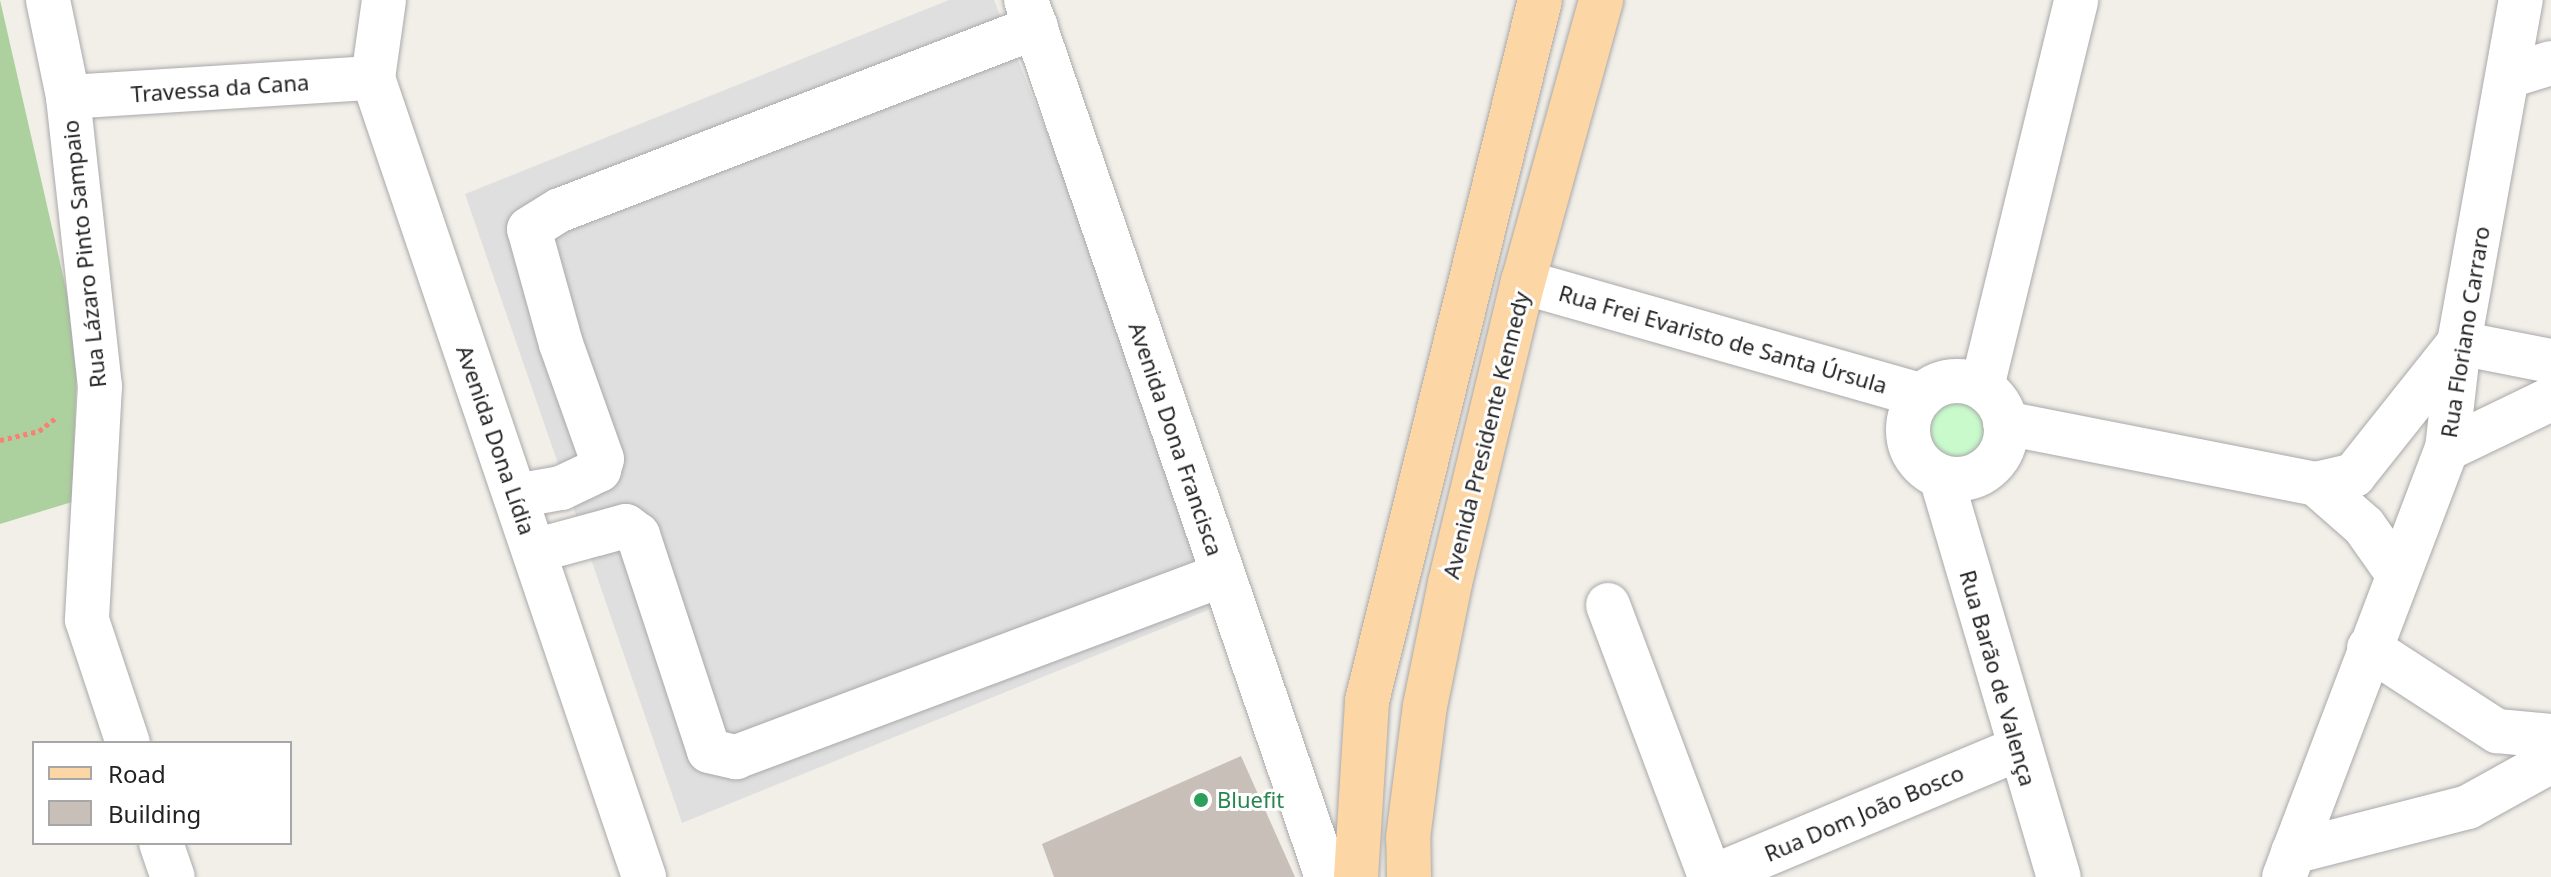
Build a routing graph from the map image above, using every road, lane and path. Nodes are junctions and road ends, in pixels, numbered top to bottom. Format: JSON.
{"nodes":[{"id":1,"x":48,"y":0,"type":"edge"},
{"id":2,"x":384,"y":0,"type":"edge"},
{"id":3,"x":1540,"y":0,"type":"edge"},
{"id":4,"x":1601,"y":0,"type":"edge"},
{"id":5,"x":2076,"y":0,"type":"edge"},
{"id":6,"x":2521,"y":0,"type":"edge"},
{"id":7,"x":1031,"y":13,"type":"edge"},
{"id":8,"x":2551,"y":63,"type":"edge"},
{"id":9,"x":2509,"y":76,"type":"junction"},
{"id":10,"x":373,"y":78,"type":"junction"},
{"id":11,"x":68,"y":97,"type":"junction"},
{"id":12,"x":1523,"y":282,"type":"junction"},
{"id":13,"x":2459,"y":343,"type":"junction"},
{"id":14,"x":2551,"y":361,"type":"edge"},
{"id":15,"x":100,"y":386,"type":"junction"},
{"id":16,"x":1982,"y":387,"type":"junction"},
{"id":17,"x":1922,"y":396,"type":"junction"},
{"id":18,"x":2551,"y":399,"type":"edge"},
{"id":19,"x":2005,"y":423,"type":"junction"},
{"id":20,"x":0,"y":440,"type":"edge"},
{"id":21,"x":2447,"y":449,"type":"junction"},
{"id":22,"x":1941,"y":477,"type":"junction"},
{"id":23,"x":2316,"y":484,"type":"junction"},
{"id":24,"x":516,"y":496,"type":"junction"},
{"id":25,"x":534,"y":551,"type":"junction"},
{"id":26,"x":2397,"y":573,"type":"junction"},
{"id":27,"x":1222,"y":575,"type":"junction"},
{"id":28,"x":1608,"y":605,"type":"dead end"},
{"id":29,"x":2369,"y":648,"type":"junction"},
{"id":30,"x":2551,"y":736,"type":"edge"},
{"id":31,"x":127,"y":741,"type":"edge"},
{"id":32,"x":2018,"y":749,"type":"junction"},
{"id":33,"x":2551,"y":761,"type":"edge"},
{"id":34,"x":162,"y":845,"type":"edge"},
{"id":35,"x":2288,"y":865,"type":"edge"},
{"id":36,"x":173,"y":877,"type":"edge"},
{"id":37,"x":644,"y":877,"type":"edge"},
{"id":38,"x":1327,"y":877,"type":"edge"},
{"id":39,"x":1356,"y":877,"type":"edge"},
{"id":40,"x":1409,"y":877,"type":"edge"},
{"id":41,"x":1711,"y":877,"type":"edge"},
{"id":42,"x":2059,"y":877,"type":"edge"}],
"edges":[{"from":1,"to":11,"type":"street","name":"Rua Lázaro Pinto Sampaio"},
{"from":2,"to":10,"type":"street","name":"Avenida Dona Lídia"},
{"from":3,"to":39,"type":"main road"},
{"from":4,"to":12,"type":"main road","name":"Avenida Presidente Kennedy"},
{"from":5,"to":16,"type":"street"},
{"from":6,"to":9,"type":"street","name":"Rua Floriano Carraro"},
{"from":7,"to":24,"type":"street"},
{"from":7,"to":27,"type":"street","name":"Avenida Dona Francisca"},
{"from":8,"to":9,"type":"street"},
{"from":9,"to":13,"type":"street","name":"Rua Floriano Carraro"},
{"from":10,"to":11,"type":"street","name":"Travessa da Cana"},
{"from":10,"to":24,"type":"street","name":"Avenida Dona Lídia"},
{"from":11,"to":15,"type":"street","name":"Rua Lázaro Pinto Sampaio"},
{"from":12,"to":17,"type":"street","name":"Rua Frei Evaristo de Santa Úrsula"},
{"from":12,"to":40,"type":"main road","name":"Avenida Presidente Kennedy"},
{"from":13,"to":14,"type":"street"},
{"from":13,"to":21,"type":"street","name":"Rua Floriano Carraro"},
{"from":13,"to":23,"type":"street"},
{"from":15,"to":20,"type":"path"},
{"from":15,"to":31,"type":"street","name":"Rua Lázaro Pinto Sampaio"},
{"from":16,"to":17,"type":"street"},
{"from":16,"to":19,"type":"street"},
{"from":17,"to":22,"type":"street"},
{"from":18,"to":21,"type":"street"},
{"from":19,"to":22,"type":"street"},
{"from":19,"to":23,"type":"street"},
{"from":21,"to":26,"type":"street","name":"Rua Floriano Carraro"},
{"from":22,"to":32,"type":"street","name":"Rua Barão de Valença"},
{"from":23,"to":26,"type":"street"},
{"from":24,"to":25,"type":"street","name":"Avenida Dona Lídia"},
{"from":25,"to":27,"type":"street"},
{"from":25,"to":37,"type":"street","name":"Avenida Dona Lídia"},
{"from":26,"to":29,"type":"street","name":"Rua Floriano Carraro"},
{"from":27,"to":38,"type":"street","name":"Avenida Dona Francisca"},
{"from":28,"to":41,"type":"street"},
{"from":29,"to":30,"type":"street"},
{"from":29,"to":35,"type":"street","name":"Rua Floriano Carraro"},
{"from":32,"to":41,"type":"street","name":"Rua Dom João Bosco"},
{"from":32,"to":42,"type":"street","name":"Rua Barão de Valença"},
{"from":33,"to":35,"type":"street"},
{"from":34,"to":36,"type":"street"}]}
